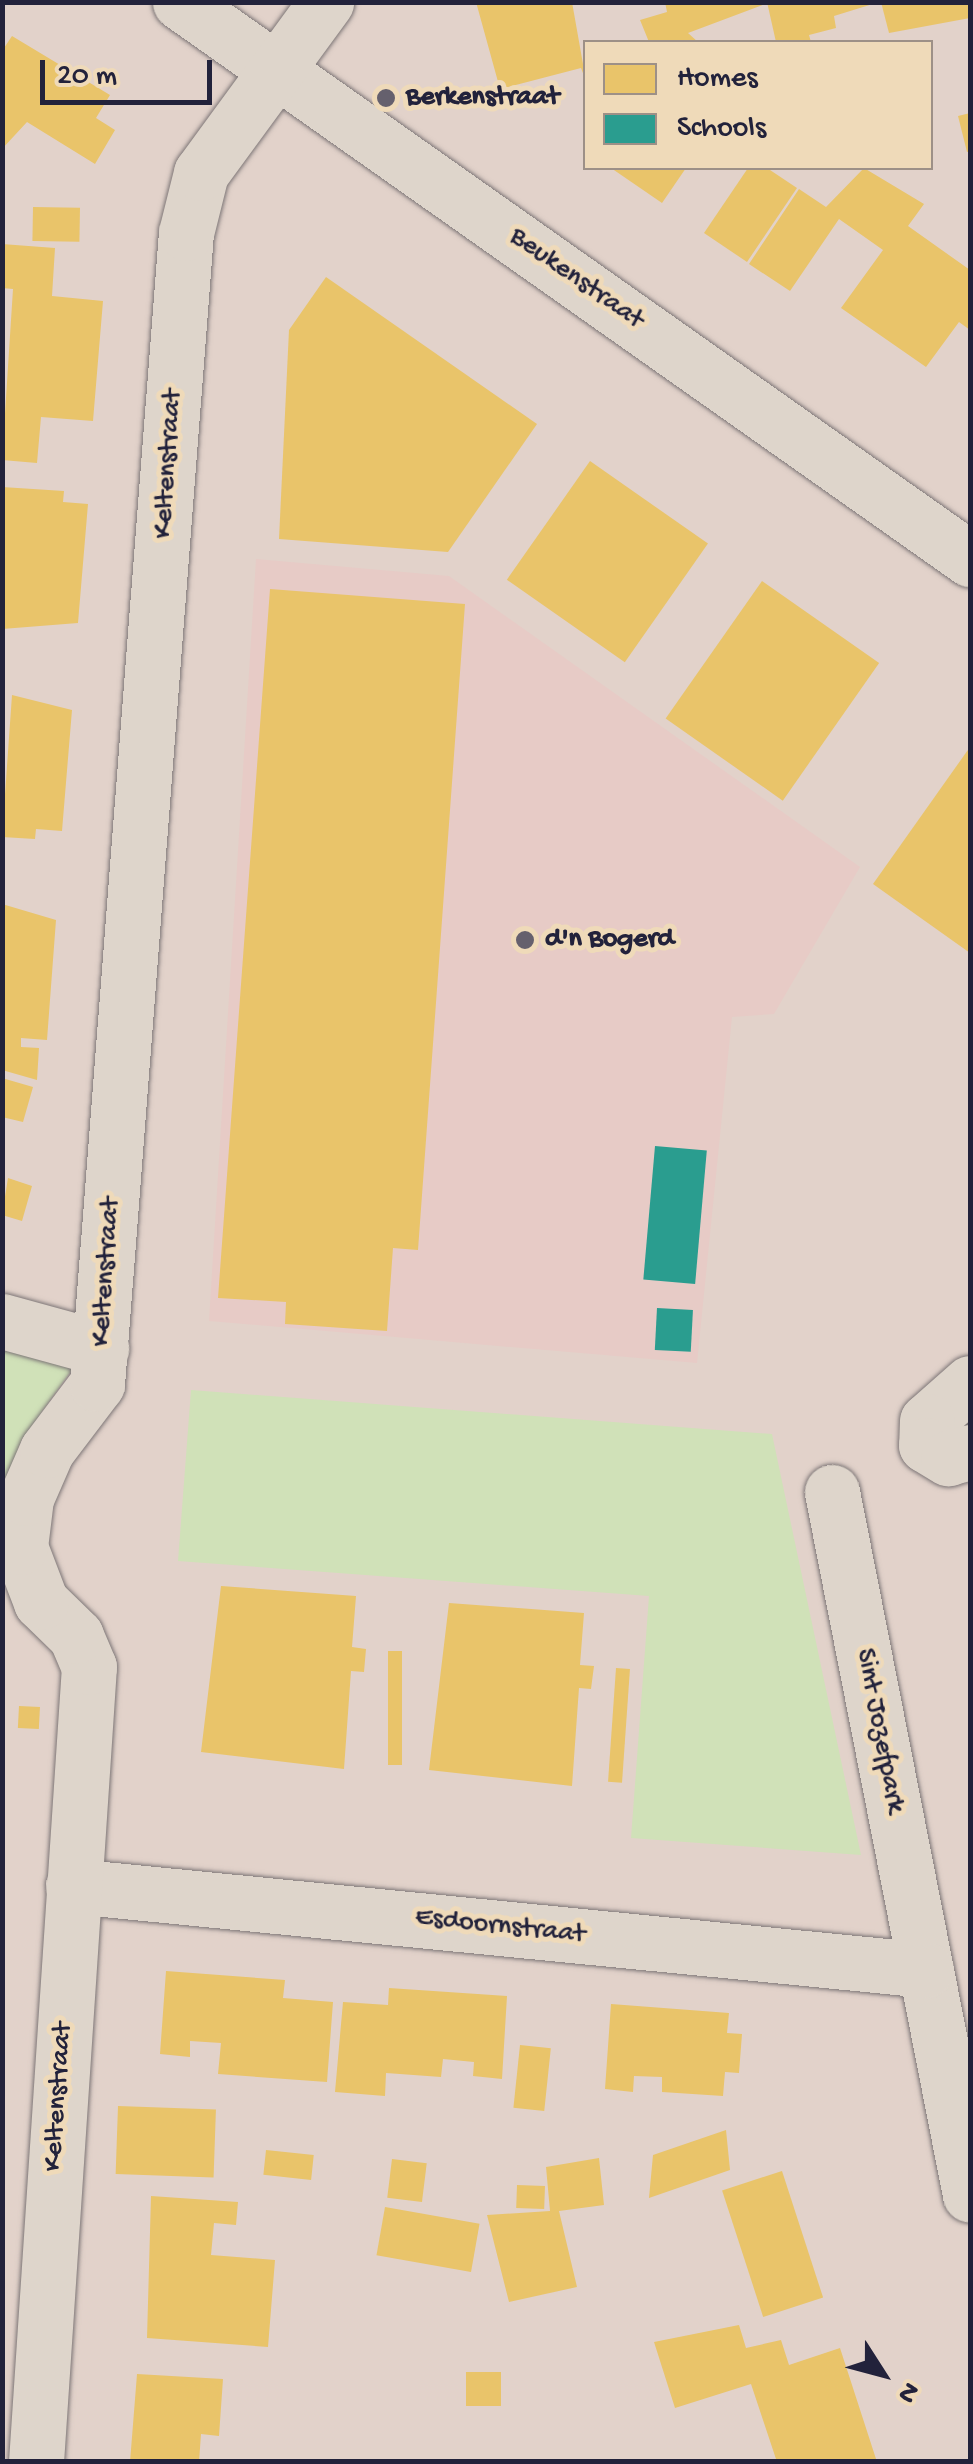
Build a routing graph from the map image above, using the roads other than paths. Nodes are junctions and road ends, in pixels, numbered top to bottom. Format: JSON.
{"nodes":[{"id":1,"x":180,"y":2,"type":"edge"},
{"id":2,"x":326,"y":2,"type":"edge"},
{"id":3,"x":280,"y":68,"type":"junction"},
{"id":4,"x":970,"y":559,"type":"edge"},
{"id":5,"x":2,"y":1321,"type":"edge"},
{"id":6,"x":101,"y":1348,"type":"junction"},
{"id":7,"x":970,"y":1383,"type":"edge"},
{"id":8,"x":970,"y":1452,"type":"edge"},
{"id":9,"x":832,"y":1492,"type":"dead end"},
{"id":10,"x":22,"y":1596,"type":"edge"},
{"id":11,"x":73,"y":1886,"type":"junction"},
{"id":12,"x":926,"y":1970,"type":"junction"},
{"id":13,"x":970,"y":2195,"type":"edge"},
{"id":14,"x":36,"y":2462,"type":"edge"}],
"edges":[{"from":1,"to":3,"type":"street","name":"Beukenstraat"},
{"from":2,"to":3,"type":"street"},
{"from":3,"to":4,"type":"street","name":"Beukenstraat"},
{"from":3,"to":6,"type":"street","name":"Keltenstraat"},
{"from":5,"to":6,"type":"street"},
{"from":6,"to":10,"type":"street","name":"Keltenstraat"},
{"from":7,"to":8,"type":"street"},
{"from":9,"to":12,"type":"street","name":"Sint Jozefpark"},
{"from":10,"to":11,"type":"street","name":"Keltenstraat"},
{"from":11,"to":12,"type":"street","name":"Esdoornstraat"},
{"from":11,"to":14,"type":"street","name":"Keltenstraat"},
{"from":12,"to":13,"type":"street","name":"Sint Jozefpark"}]}
